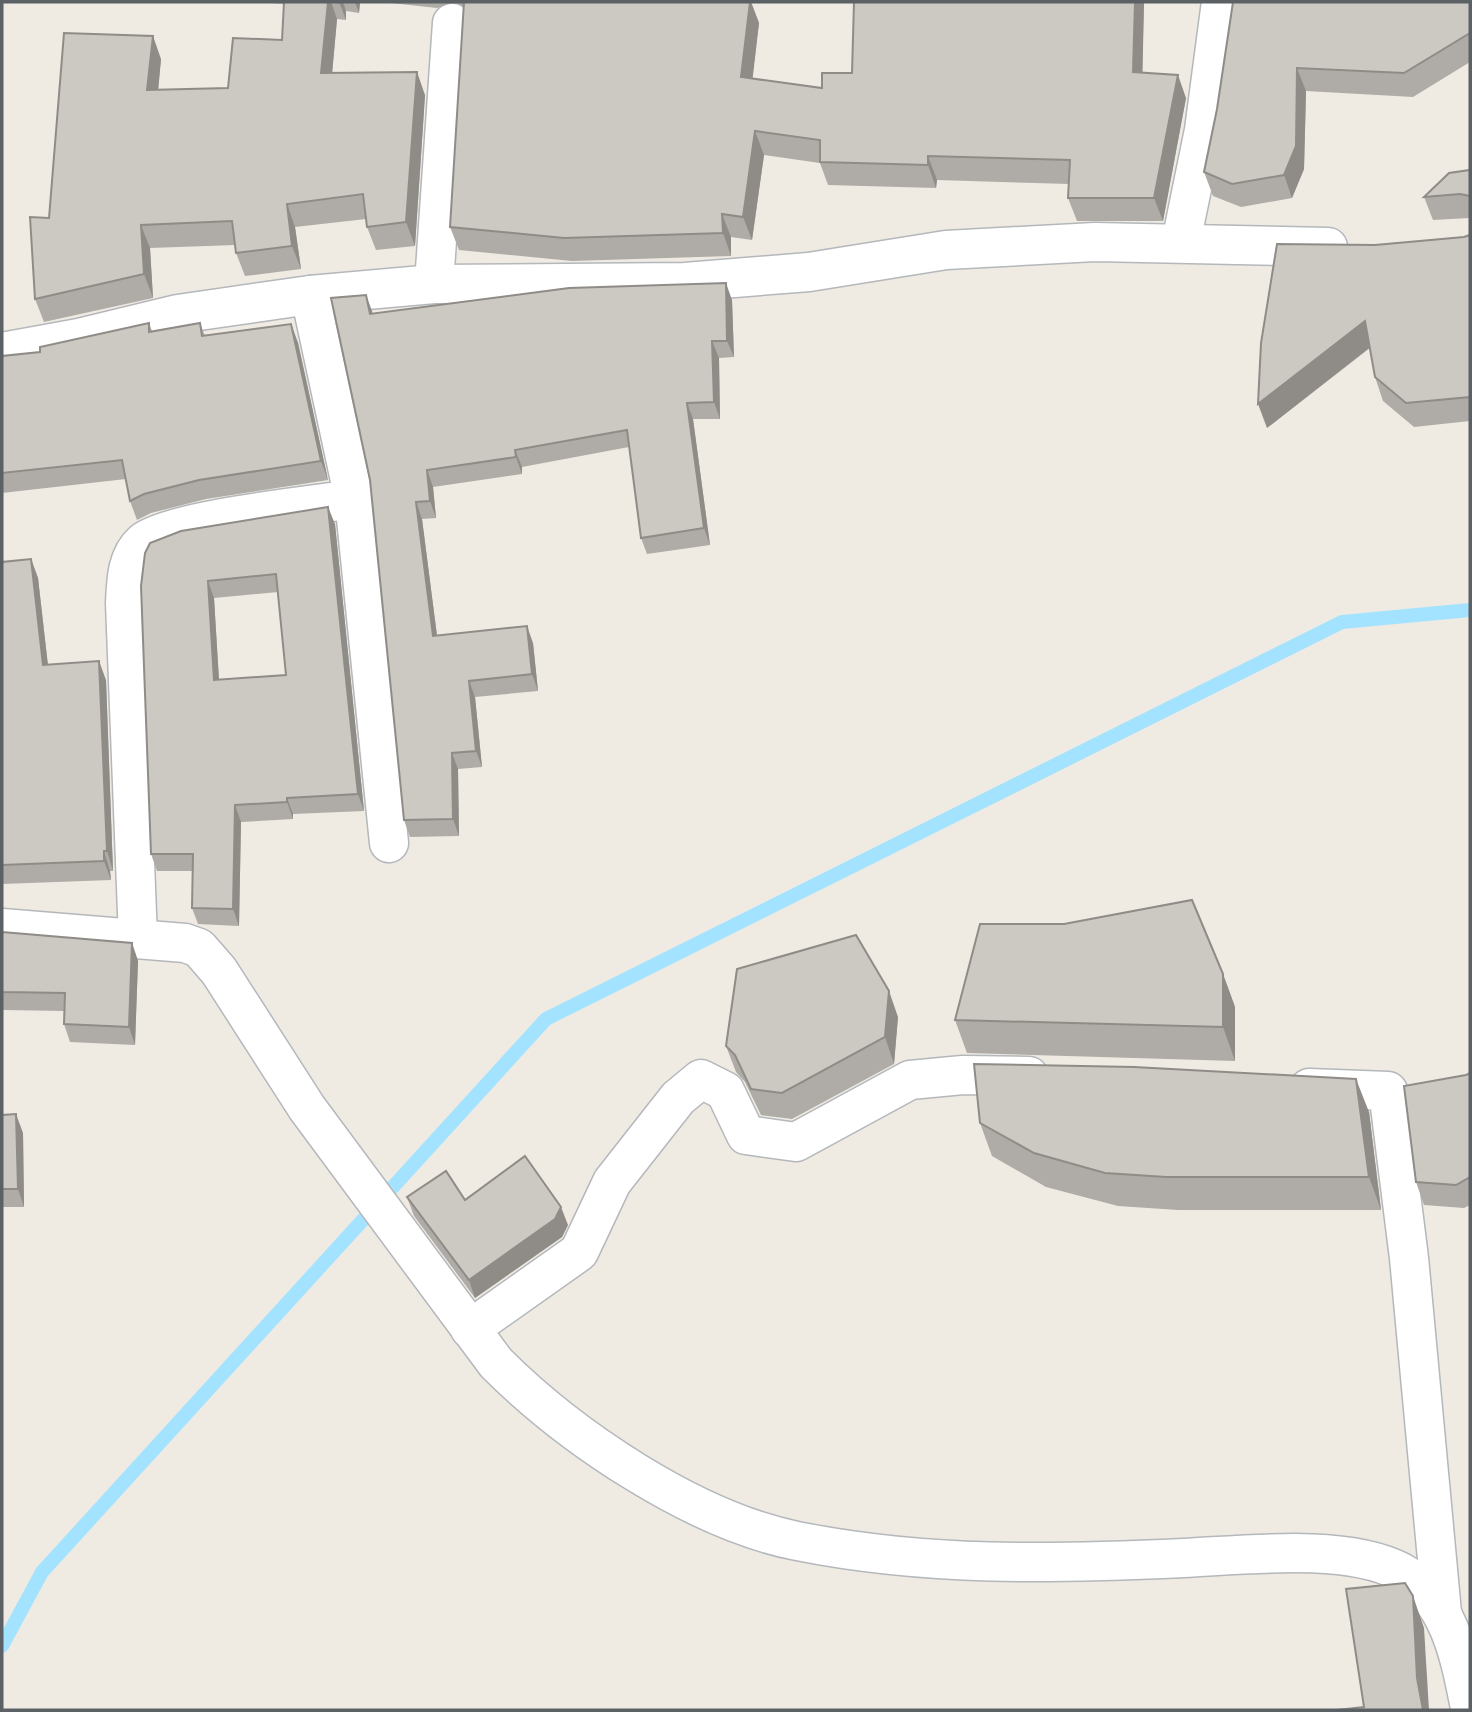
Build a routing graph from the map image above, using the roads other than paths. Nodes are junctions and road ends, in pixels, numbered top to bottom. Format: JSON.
{"nodes":[{"id":1,"x":1221,"y":2,"type":"edge"},
{"id":2,"x":452,"y":23,"type":"dead end"},
{"id":3,"x":1181,"y":242,"type":"junction"},
{"id":4,"x":1357,"y":247,"type":"edge"},
{"id":5,"x":434,"y":284,"type":"junction"},
{"id":6,"x":310,"y":295,"type":"junction"},
{"id":7,"x":2,"y":352,"type":"edge"},
{"id":8,"x":354,"y":499,"type":"junction"},
{"id":9,"x":388,"y":843,"type":"dead end"},
{"id":10,"x":2,"y":929,"type":"edge"},
{"id":11,"x":138,"y":939,"type":"junction"},
{"id":12,"x":1066,"y":1076,"type":"edge"},
{"id":13,"x":1429,"y":1084,"type":"edge"},
{"id":14,"x":1276,"y":1086,"type":"edge"},
{"id":15,"x":1388,"y":1091,"type":"junction"},
{"id":16,"x":470,"y":1329,"type":"junction"},
{"id":17,"x":1442,"y":1613,"type":"junction"},
{"id":18,"x":1470,"y":1708,"type":"edge"}],
"edges":[{"from":1,"to":3,"type":"street"},
{"from":2,"to":5,"type":"street"},
{"from":3,"to":4,"type":"street"},
{"from":3,"to":5,"type":"street"},
{"from":5,"to":6,"type":"street"},
{"from":6,"to":7,"type":"street"},
{"from":6,"to":8,"type":"street"},
{"from":8,"to":9,"type":"street"},
{"from":8,"to":11,"type":"street"},
{"from":10,"to":11,"type":"street"},
{"from":11,"to":16,"type":"street"},
{"from":12,"to":16,"type":"street"},
{"from":13,"to":15,"type":"street"},
{"from":14,"to":15,"type":"street"},
{"from":15,"to":17,"type":"street"},
{"from":16,"to":17,"type":"street"},
{"from":17,"to":18,"type":"street"}]}
